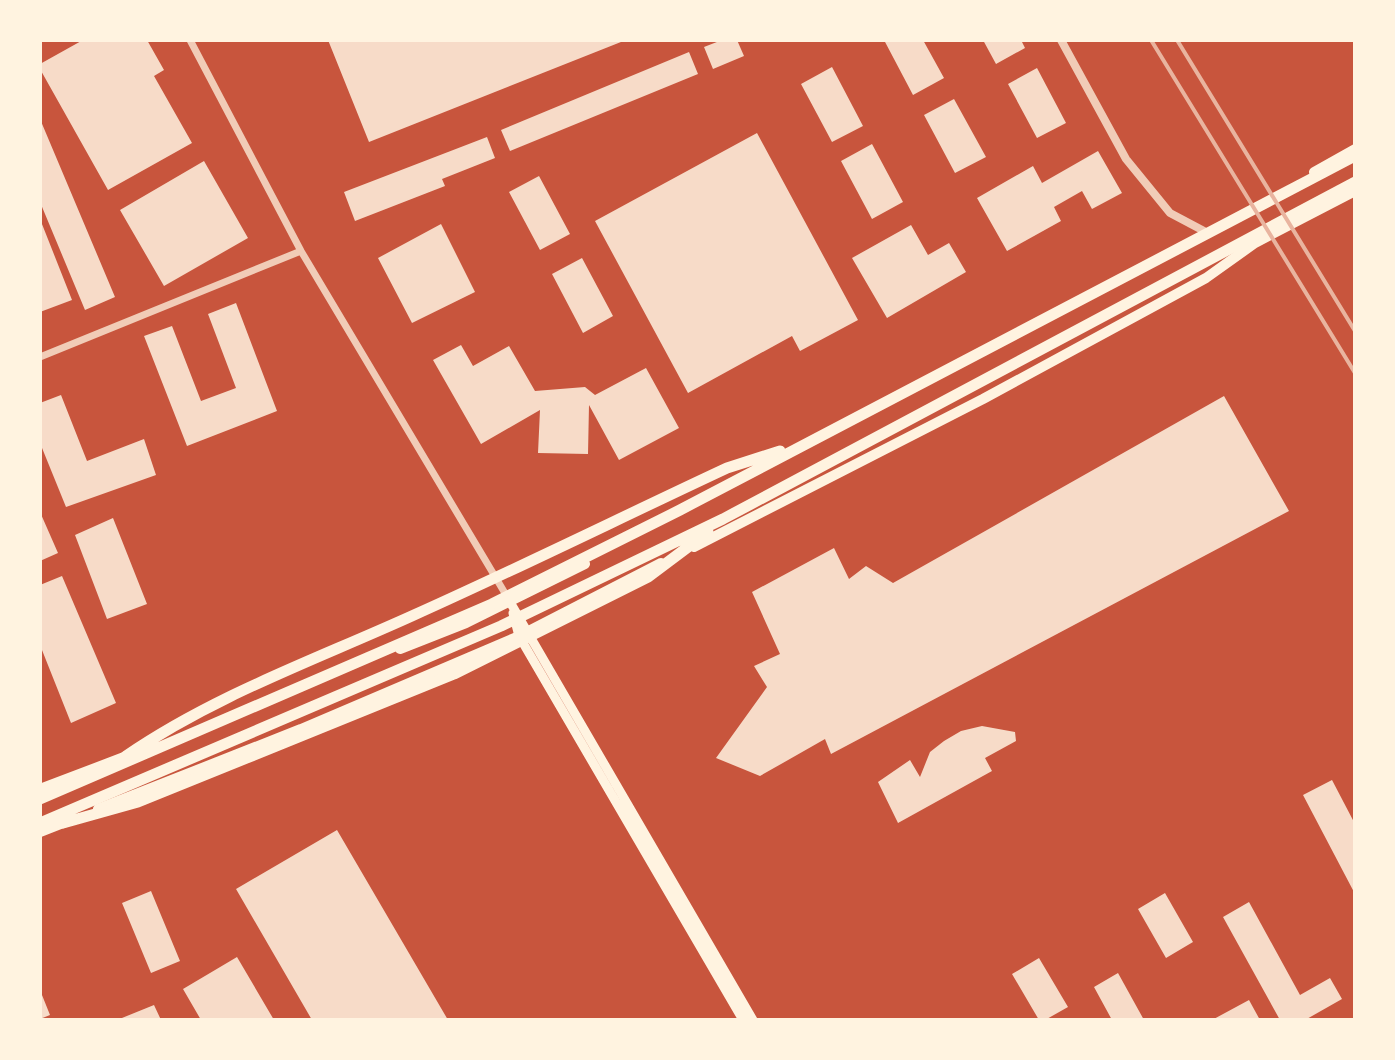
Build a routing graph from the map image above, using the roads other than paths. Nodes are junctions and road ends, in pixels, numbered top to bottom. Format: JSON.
{"nodes":[{"id":1,"x":190,"y":40,"type":"edge"},
{"id":2,"x":1061,"y":40,"type":"edge"},
{"id":3,"x":1355,"y":149,"type":"edge"},
{"id":4,"x":1355,"y":156,"type":"edge"},
{"id":5,"x":1355,"y":182,"type":"edge"},
{"id":6,"x":1355,"y":191,"type":"edge"},
{"id":7,"x":1204,"y":231,"type":"junction"},
{"id":8,"x":301,"y":251,"type":"junction"},
{"id":9,"x":40,"y":357,"type":"edge"},
{"id":10,"x":811,"y":441,"type":"junction"},
{"id":11,"x":731,"y":515,"type":"junction"},
{"id":12,"x":510,"y":602,"type":"junction"},
{"id":13,"x":524,"y":633,"type":"junction"},
{"id":14,"x":126,"y":756,"type":"junction"},
{"id":15,"x":40,"y":789,"type":"edge"},
{"id":16,"x":40,"y":799,"type":"edge"},
{"id":17,"x":40,"y":823,"type":"edge"},
{"id":18,"x":63,"y":823,"type":"junction"},
{"id":19,"x":40,"y":832,"type":"edge"},
{"id":20,"x":743,"y":1020,"type":"edge"},
{"id":21,"x":753,"y":1020,"type":"edge"}],
"edges":[{"from":1,"to":8,"type":"street"},
{"from":2,"to":7,"type":"street"},
{"from":3,"to":7,"type":"main road"},
{"from":4,"to":10,"type":"highway"},
{"from":5,"to":11,"type":"highway"},
{"from":6,"to":13,"type":"main road"},
{"from":7,"to":12,"type":"main road"},
{"from":8,"to":9,"type":"street"},
{"from":8,"to":12,"type":"street"},
{"from":10,"to":14,"type":"highway"},
{"from":10,"to":16,"type":"highway"},
{"from":11,"to":17,"type":"highway"},
{"from":11,"to":18,"type":"highway"},
{"from":12,"to":13,"type":"main road"},
{"from":12,"to":14,"type":"main road"},
{"from":13,"to":18,"type":"main road"},
{"from":13,"to":20,"type":"main road"},
{"from":13,"to":21,"type":"main road"},
{"from":14,"to":15,"type":"main road"},
{"from":18,"to":19,"type":"main road"}]}
